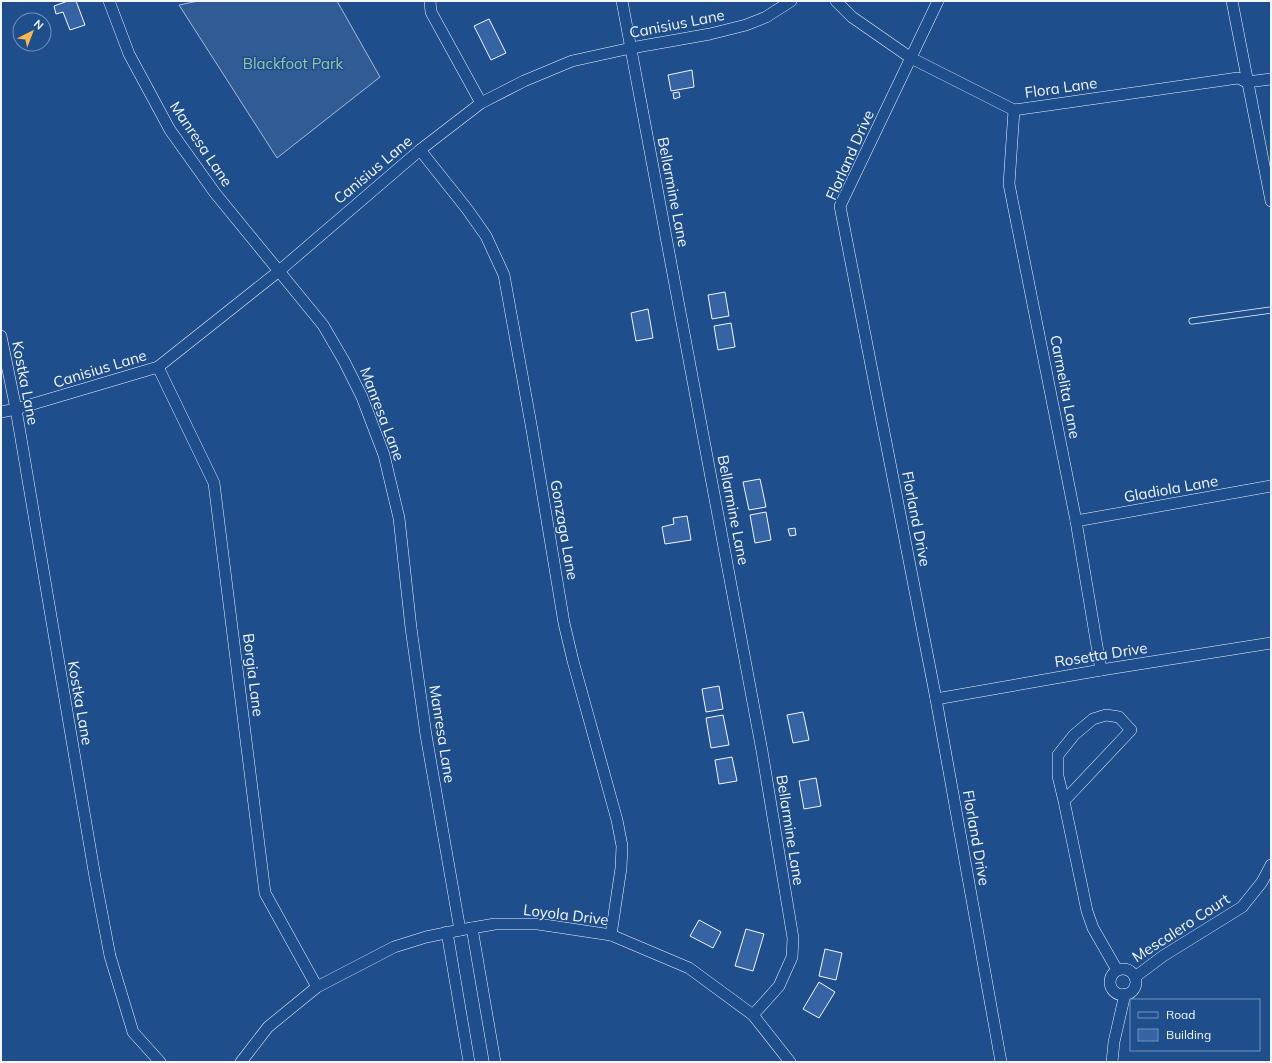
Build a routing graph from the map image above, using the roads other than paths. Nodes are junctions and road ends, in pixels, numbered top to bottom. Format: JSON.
{"nodes":[{"id":1,"x":109,"y":1,"type":"edge"},
{"id":2,"x":430,"y":1,"type":"edge"},
{"id":3,"x":622,"y":1,"type":"edge"},
{"id":4,"x":791,"y":1,"type":"edge"},
{"id":5,"x":836,"y":1,"type":"edge"},
{"id":6,"x":938,"y":1,"type":"edge"},
{"id":7,"x":1232,"y":1,"type":"edge"},
{"id":8,"x":631,"y":48,"type":"junction"},
{"id":9,"x":911,"y":58,"type":"junction"},
{"id":10,"x":1271,"y":79,"type":"edge"},
{"id":11,"x":1248,"y":82,"type":"junction"},
{"id":12,"x":481,"y":103,"type":"junction"},
{"id":13,"x":1014,"y":110,"type":"junction"},
{"id":14,"x":420,"y":150,"type":"junction"},
{"id":15,"x":1271,"y":200,"type":"edge"},
{"id":16,"x":279,"y":271,"type":"junction"},
{"id":17,"x":1271,"y":310,"type":"edge"},
{"id":18,"x":1192,"y":321,"type":"dead end"},
{"id":19,"x":1,"y":336,"type":"edge"},
{"id":20,"x":158,"y":367,"type":"junction"},
{"id":21,"x":16,"y":409,"type":"junction"},
{"id":22,"x":1,"y":412,"type":"edge"},
{"id":23,"x":1271,"y":486,"type":"edge"},
{"id":24,"x":1076,"y":521,"type":"junction"},
{"id":25,"x":1271,"y":643,"type":"edge"},
{"id":26,"x":1101,"y":670,"type":"junction"},
{"id":27,"x":936,"y":700,"type":"junction"},
{"id":28,"x":1064,"y":801,"type":"junction"},
{"id":29,"x":1271,"y":865,"type":"edge"},
{"id":30,"x":472,"y":928,"type":"junction"},
{"id":31,"x":460,"y":930,"type":"junction"},
{"id":32,"x":447,"y":932,"type":"junction"},
{"id":33,"x":611,"y":935,"type":"junction"},
{"id":34,"x":1117,"y":970,"type":"junction"},
{"id":35,"x":1135,"y":977,"type":"junction"},
{"id":36,"x":317,"y":987,"type":"junction"},
{"id":37,"x":1125,"y":994,"type":"junction"},
{"id":38,"x":753,"y":1015,"type":"junction"},
{"id":39,"x":160,"y":1062,"type":"edge"},
{"id":40,"x":241,"y":1062,"type":"edge"},
{"id":41,"x":470,"y":1062,"type":"edge"},
{"id":42,"x":495,"y":1062,"type":"edge"},
{"id":43,"x":790,"y":1062,"type":"edge"},
{"id":44,"x":1001,"y":1062,"type":"edge"},
{"id":45,"x":1112,"y":1062,"type":"edge"}],
"edges":[{"from":1,"to":16,"type":"street","name":"Manresa Lane"},
{"from":2,"to":12,"type":"street"},
{"from":3,"to":8,"type":"street","name":"Bellarmine Lane"},
{"from":4,"to":8,"type":"street","name":"Canisius Lane"},
{"from":5,"to":9,"type":"street","name":"Flora Lane"},
{"from":6,"to":9,"type":"street","name":"Florland Drive"},
{"from":7,"to":11,"type":"street"},
{"from":8,"to":12,"type":"street","name":"Canisius Lane"},
{"from":8,"to":38,"type":"street","name":"Bellarmine Lane"},
{"from":9,"to":13,"type":"street","name":"Flora Lane"},
{"from":9,"to":27,"type":"street","name":"Florland Drive"},
{"from":10,"to":11,"type":"street","name":"Flora Lane"},
{"from":11,"to":13,"type":"street","name":"Flora Lane"},
{"from":11,"to":15,"type":"street"},
{"from":12,"to":14,"type":"street","name":"Canisius Lane"},
{"from":13,"to":24,"type":"street","name":"Carmelita Lane"},
{"from":14,"to":16,"type":"street","name":"Canisius Lane"},
{"from":14,"to":33,"type":"street","name":"Gonzaga Lane"},
{"from":16,"to":20,"type":"street","name":"Canisius Lane"},
{"from":16,"to":31,"type":"street","name":"Manresa Lane"},
{"from":17,"to":18,"type":"lane"},
{"from":19,"to":21,"type":"street","name":"Kostka Lane"},
{"from":20,"to":21,"type":"street","name":"Canisius Lane"},
{"from":20,"to":36,"type":"street","name":"Borgia Lane"},
{"from":21,"to":22,"type":"street","name":"Canisius Lane"},
{"from":21,"to":39,"type":"street","name":"Kostka Lane"},
{"from":23,"to":24,"type":"street","name":"Gladiola Lane"},
{"from":24,"to":26,"type":"street","name":"Carmelita Lane"},
{"from":25,"to":26,"type":"street","name":"Rosetta Drive"},
{"from":26,"to":27,"type":"street","name":"Rosetta Drive"},
{"from":27,"to":44,"type":"street","name":"Florland Drive"},
{"from":28,"to":28,"type":"street"},
{"from":28,"to":34,"type":"street"},
{"from":29,"to":35,"type":"street","name":"Mescalero Court"},
{"from":30,"to":31,"type":"street","name":"Loyola Drive"},
{"from":30,"to":33,"type":"street","name":"Loyola Drive"},
{"from":30,"to":42,"type":"street"},
{"from":31,"to":32,"type":"street","name":"Loyola Drive"},
{"from":32,"to":36,"type":"street","name":"Loyola Drive"},
{"from":32,"to":41,"type":"street"},
{"from":33,"to":38,"type":"street","name":"Loyola Drive"},
{"from":34,"to":35,"type":"street","name":"Mescalero Court"},
{"from":34,"to":37,"type":"street","name":"Mescalero Court"},
{"from":35,"to":37,"type":"street","name":"Mescalero Court"},
{"from":36,"to":40,"type":"street","name":"Loyola Drive"},
{"from":37,"to":45,"type":"street","name":"Mescalero Court"},
{"from":38,"to":43,"type":"street","name":"Loyola Drive"}]}
